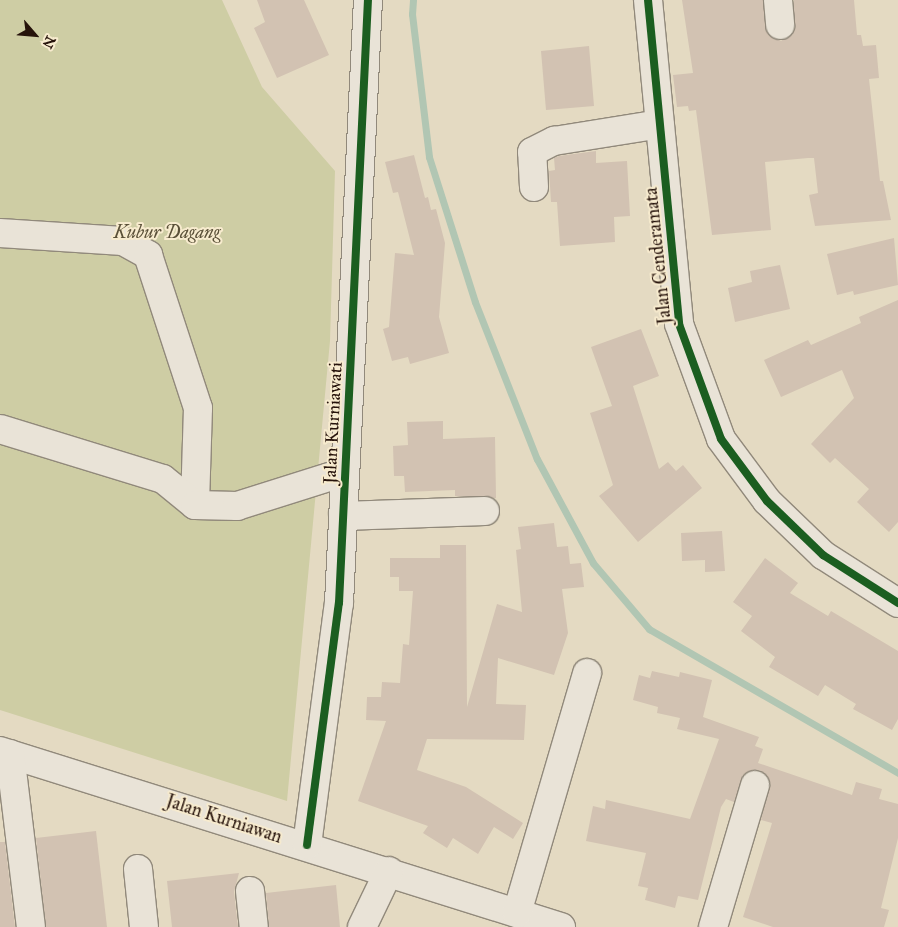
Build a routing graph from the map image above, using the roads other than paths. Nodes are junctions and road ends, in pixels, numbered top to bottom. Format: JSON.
{"nodes":[{"id":1,"x":368,"y":0,"type":"edge"},
{"id":2,"x":648,"y":0,"type":"edge"},
{"id":3,"x":660,"y":124,"type":"junction"},
{"id":4,"x":534,"y":186,"type":"dead end"},
{"id":5,"x":0,"y":233,"type":"edge"},
{"id":6,"x":0,"y":429,"type":"edge"},
{"id":7,"x":345,"y":472,"type":"junction"},
{"id":8,"x":195,"y":505,"type":"junction"},
{"id":9,"x":485,"y":510,"type":"dead end"},
{"id":10,"x":343,"y":516,"type":"junction"},
{"id":11,"x":898,"y":602,"type":"edge"},
{"id":12,"x":587,"y":673,"type":"dead end"},
{"id":13,"x":5,"y":752,"type":"edge"},
{"id":14,"x":755,"y":785,"type":"dead end"},
{"id":15,"x":307,"y":845,"type":"junction"},
{"id":16,"x":138,"y":869,"type":"dead end"},
{"id":17,"x":388,"y":871,"type":"junction"},
{"id":18,"x":250,"y":891,"type":"dead end"},
{"id":19,"x":517,"y":913,"type":"junction"},
{"id":20,"x":31,"y":927,"type":"edge"},
{"id":21,"x":144,"y":927,"type":"edge"},
{"id":22,"x":254,"y":927,"type":"edge"},
{"id":23,"x":362,"y":927,"type":"edge"},
{"id":24,"x":561,"y":927,"type":"edge"},
{"id":25,"x":713,"y":927,"type":"edge"}],
"edges":[{"from":1,"to":7,"type":"street","name":"Jalan Kurniawati"},
{"from":2,"to":3,"type":"street","name":"Jalan Cenderamata"},
{"from":3,"to":4,"type":"street"},
{"from":3,"to":11,"type":"street","name":"Jalan Cenderamata"},
{"from":5,"to":8,"type":"street"},
{"from":6,"to":8,"type":"street"},
{"from":7,"to":8,"type":"street"},
{"from":7,"to":10,"type":"street","name":"Jalan Kurniawati"},
{"from":9,"to":10,"type":"street"},
{"from":10,"to":15,"type":"street","name":"Jalan Kurniawati"},
{"from":12,"to":19,"type":"street"},
{"from":13,"to":15,"type":"street","name":"Jalan Kurniawan"},
{"from":13,"to":20,"type":"street"},
{"from":14,"to":25,"type":"street"},
{"from":15,"to":17,"type":"street","name":"Jalan Kurniawan"},
{"from":16,"to":21,"type":"street"},
{"from":17,"to":19,"type":"street","name":"Jalan Kurniawan"},
{"from":17,"to":23,"type":"street"},
{"from":18,"to":22,"type":"street"},
{"from":19,"to":24,"type":"street","name":"Jalan Kurniawan"}]}
